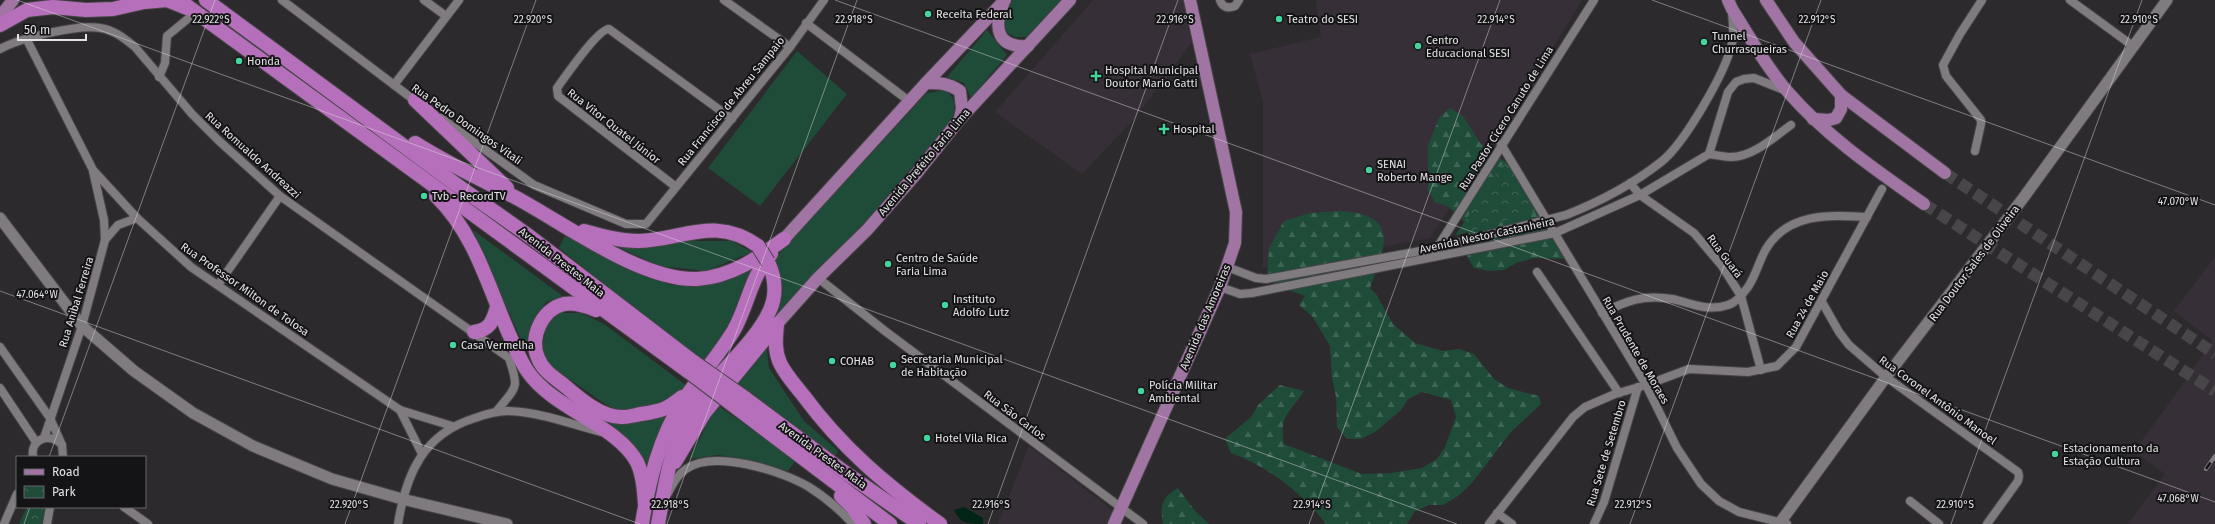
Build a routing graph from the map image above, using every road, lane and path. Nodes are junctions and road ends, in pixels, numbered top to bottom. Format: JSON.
{"nodes":[{"id":1,"x":13,"y":0,"type":"edge"},
{"id":2,"x":179,"y":0,"type":"edge"},
{"id":3,"x":206,"y":0,"type":"edge"},
{"id":4,"x":214,"y":0,"type":"edge"},
{"id":5,"x":282,"y":0,"type":"edge"},
{"id":6,"x":424,"y":0,"type":"edge"},
{"id":7,"x":459,"y":0,"type":"edge"},
{"id":8,"x":724,"y":0,"type":"edge"},
{"id":9,"x":824,"y":0,"type":"edge"},
{"id":10,"x":1070,"y":0,"type":"edge"},
{"id":11,"x":1190,"y":0,"type":"edge"},
{"id":12,"x":1220,"y":0,"type":"edge"},
{"id":13,"x":1239,"y":0,"type":"edge"},
{"id":14,"x":1594,"y":0,"type":"edge"},
{"id":15,"x":1766,"y":0,"type":"edge"},
{"id":16,"x":1982,"y":0,"type":"edge"},
{"id":17,"x":2070,"y":0,"type":"edge"},
{"id":18,"x":2167,"y":0,"type":"edge"},
{"id":19,"x":1005,"y":1,"type":"edge"},
{"id":20,"x":1730,"y":5,"type":"edge"},
{"id":21,"x":195,"y":12,"type":"junction"},
{"id":22,"x":446,"y":16,"type":"junction"},
{"id":23,"x":0,"y":17,"type":"edge"},
{"id":24,"x":806,"y":23,"type":"junction"},
{"id":25,"x":0,"y":25,"type":"edge"},
{"id":26,"x":243,"y":27,"type":"junction"},
{"id":27,"x":27,"y":40,"type":"junction"},
{"id":28,"x":1028,"y":46,"type":"junction"},
{"id":29,"x":2133,"y":46,"type":"junction"},
{"id":30,"x":790,"y":47,"type":"junction"},
{"id":31,"x":0,"y":49,"type":"edge"},
{"id":32,"x":159,"y":77,"type":"junction"},
{"id":33,"x":926,"y":82,"type":"junction"},
{"id":34,"x":394,"y":85,"type":"junction"},
{"id":35,"x":1787,"y":91,"type":"junction"},
{"id":36,"x":1841,"y":95,"type":"junction"},
{"id":37,"x":340,"y":98,"type":"junction"},
{"id":38,"x":415,"y":100,"type":"junction"},
{"id":39,"x":909,"y":101,"type":"junction"},
{"id":40,"x":732,"y":119,"type":"junction"},
{"id":41,"x":960,"y":119,"type":"junction"},
{"id":42,"x":1813,"y":119,"type":"junction"},
{"id":43,"x":1791,"y":125,"type":"dead end"},
{"id":44,"x":1501,"y":144,"type":"junction"},
{"id":45,"x":1974,"y":151,"type":"dead end"},
{"id":46,"x":1709,"y":154,"type":"junction"},
{"id":47,"x":400,"y":163,"type":"junction"},
{"id":48,"x":93,"y":170,"type":"junction"},
{"id":49,"x":1944,"y":173,"type":"tunnel mouth"},
{"id":50,"x":1630,"y":183,"type":"junction"},
{"id":51,"x":676,"y":187,"type":"junction"},
{"id":52,"x":1882,"y":189,"type":"dead end"},
{"id":53,"x":1640,"y":195,"type":"junction"},
{"id":54,"x":280,"y":196,"type":"junction"},
{"id":55,"x":521,"y":200,"type":"junction"},
{"id":56,"x":1924,"y":204,"type":"tunnel mouth"},
{"id":57,"x":654,"y":215,"type":"joint"},
{"id":58,"x":1867,"y":217,"type":"junction"},
{"id":59,"x":0,"y":218,"type":"edge"},
{"id":60,"x":137,"y":218,"type":"junction"},
{"id":61,"x":1547,"y":219,"type":"junction"},
{"id":62,"x":563,"y":225,"type":"junction"},
{"id":63,"x":1555,"y":233,"type":"junction"},
{"id":64,"x":784,"y":239,"type":"junction"},
{"id":65,"x":105,"y":240,"type":"junction"},
{"id":66,"x":1437,"y":248,"type":"junction"},
{"id":67,"x":1226,"y":267,"type":"junction"},
{"id":68,"x":1537,"y":272,"type":"dead end"},
{"id":69,"x":818,"y":278,"type":"junction"},
{"id":70,"x":218,"y":285,"type":"junction"},
{"id":71,"x":1220,"y":287,"type":"junction"},
{"id":72,"x":1741,"y":296,"type":"junction"},
{"id":73,"x":1822,"y":302,"type":"junction"},
{"id":74,"x":497,"y":307,"type":"junction"},
{"id":75,"x":1602,"y":313,"type":"junction"},
{"id":76,"x":610,"y":315,"type":"junction"},
{"id":77,"x":778,"y":324,"type":"junction"},
{"id":78,"x":82,"y":326,"type":"junction"},
{"id":79,"x":474,"y":332,"type":"junction"},
{"id":80,"x":0,"y":347,"type":"edge"},
{"id":81,"x":692,"y":367,"type":"junction"},
{"id":82,"x":1762,"y":370,"type":"junction"},
{"id":83,"x":1886,"y":377,"type":"junction"},
{"id":84,"x":1642,"y":386,"type":"junction"},
{"id":85,"x":0,"y":388,"type":"edge"},
{"id":86,"x":693,"y":388,"type":"junction"},
{"id":87,"x":1619,"y":393,"type":"junction"},
{"id":88,"x":742,"y":403,"type":"junction"},
{"id":89,"x":400,"y":410,"type":"junction"},
{"id":90,"x":496,"y":412,"type":"junction"},
{"id":91,"x":50,"y":418,"type":"junction"},
{"id":92,"x":452,"y":426,"type":"junction"},
{"id":93,"x":609,"y":434,"type":"junction"},
{"id":94,"x":40,"y":440,"type":"junction"},
{"id":95,"x":62,"y":445,"type":"junction"},
{"id":96,"x":422,"y":454,"type":"junction"},
{"id":97,"x":32,"y":456,"type":"edge"},
{"id":98,"x":63,"y":456,"type":"edge"},
{"id":99,"x":804,"y":458,"type":"junction"},
{"id":100,"x":665,"y":482,"type":"junction"},
{"id":101,"x":16,"y":496,"type":"edge"},
{"id":102,"x":402,"y":499,"type":"junction"},
{"id":103,"x":1910,"y":501,"type":"dead end"},
{"id":104,"x":662,"y":502,"type":"junction"},
{"id":105,"x":645,"y":504,"type":"junction"},
{"id":106,"x":50,"y":508,"type":"edge"},
{"id":107,"x":125,"y":508,"type":"edge"},
{"id":108,"x":1121,"y":508,"type":"junction"},
{"id":109,"x":1497,"y":513,"type":"junction"},
{"id":110,"x":1782,"y":523,"type":"edge"},
{"id":111,"x":4,"y":524,"type":"edge"},
{"id":112,"x":47,"y":524,"type":"edge"},
{"id":113,"x":148,"y":524,"type":"edge"},
{"id":114,"x":398,"y":524,"type":"edge"},
{"id":115,"x":507,"y":524,"type":"edge"},
{"id":116,"x":642,"y":524,"type":"edge"},
{"id":117,"x":658,"y":524,"type":"edge"},
{"id":118,"x":853,"y":524,"type":"edge"},
{"id":119,"x":864,"y":524,"type":"edge"},
{"id":120,"x":890,"y":524,"type":"edge"},
{"id":121,"x":919,"y":524,"type":"edge"},
{"id":122,"x":940,"y":524,"type":"edge"},
{"id":123,"x":1114,"y":524,"type":"edge"},
{"id":124,"x":1143,"y":524,"type":"edge"},
{"id":125,"x":1489,"y":524,"type":"edge"},
{"id":126,"x":1512,"y":524,"type":"edge"},
{"id":127,"x":1594,"y":524,"type":"edge"},
{"id":128,"x":1939,"y":524,"type":"edge"},
{"id":129,"x":1987,"y":524,"type":"edge"}],
"edges":[{"from":1,"to":23,"type":"main road"},
{"from":2,"to":21,"type":"highway","name":"Avenida Prestes Maia"},
{"from":3,"to":26,"type":"highway","name":"Avenida Prestes Maia"},
{"from":4,"to":26,"type":"highway"},
{"from":5,"to":34,"type":"street","name":"Rua Pedro Domingos Vitali"},
{"from":6,"to":22,"type":"street"},
{"from":7,"to":22,"type":"street"},
{"from":8,"to":30,"type":"street"},
{"from":9,"to":24,"type":"street","name":"Rua Francisco de Abreu Sampaio"},
{"from":10,"to":28,"type":"main road","name":"Avenida Prefeito Faria Lima"},
{"from":11,"to":67,"type":"main road","name":"Avenida das Amoreiras"},
{"from":12,"to":13,"type":"street"},
{"from":14,"to":44,"type":"street","name":"Rua Pastor Cícero Canuto de Lima"},
{"from":15,"to":36,"type":"main road"},
{"from":16,"to":45,"type":"street"},
{"from":17,"to":29,"type":"street"},
{"from":18,"to":29,"type":"main road","name":"Rua Doutor Sales de Oliveira"},
{"from":19,"to":28,"type":"main road"},
{"from":19,"to":33,"type":"main road"},
{"from":20,"to":35,"type":"main road"},
{"from":20,"to":50,"type":"street","name":"Avenida Nestor Castanheira"},
{"from":21,"to":25,"type":"highway"},
{"from":21,"to":32,"type":"street"},
{"from":21,"to":47,"type":"highway","name":"Avenida Prestes Maia"},
{"from":22,"to":34,"type":"street"},
{"from":24,"to":30,"type":"street","name":"Rua Francisco de Abreu Sampaio"},
{"from":24,"to":39,"type":"street"},
{"from":26,"to":37,"type":"highway","name":"Avenida Prestes Maia"},
{"from":27,"to":31,"type":"street","name":"Rua Romualdo Andreazzi"},
{"from":27,"to":32,"type":"street","name":"Rua Romualdo Andreazzi"},
{"from":27,"to":48,"type":"street","name":"Rua Professor Milton de Tolosa"},
{"from":28,"to":41,"type":"main road","name":"Avenida Prefeito Faria Lima"},
{"from":29,"to":83,"type":"main road","name":"Rua Doutor Sales de Oliveira"},
{"from":30,"to":40,"type":"street","name":"Rua Francisco de Abreu Sampaio"},
{"from":32,"to":54,"type":"street","name":"Rua Romualdo Andreazzi"},
{"from":33,"to":39,"type":"main road"},
{"from":33,"to":41,"type":"main road"},
{"from":34,"to":38,"type":"street","name":"Rua Pedro Domingos Vitali"},
{"from":35,"to":42,"type":"main road"},
{"from":35,"to":46,"type":"street"},
{"from":36,"to":42,"type":"main road"},
{"from":36,"to":49,"type":"main road"},
{"from":37,"to":55,"type":"highway"},
{"from":37,"to":81,"type":"highway","name":"Avenida Prestes Maia"},
{"from":38,"to":55,"type":"highway"},
{"from":38,"to":57,"type":"street","name":"Rua Pedro Domingos Vitali"},
{"from":39,"to":64,"type":"main road"},
{"from":40,"to":51,"type":"street","name":"Rua Francisco de Abreu Sampaio"},
{"from":40,"to":51,"type":"street","name":"Rua Vitor Quatel Júnior"},
{"from":41,"to":69,"type":"main road","name":"Avenida Prefeito Faria Lima"},
{"from":42,"to":56,"type":"main road"},
{"from":43,"to":46,"type":"street"},
{"from":44,"to":61,"type":"street","name":"Rua Prudente de Moraes"},
{"from":44,"to":66,"type":"street","name":"Rua Pastor Cícero Canuto de Lima"},
{"from":46,"to":53,"type":"street","name":"Avenida Nestor Castanheira"},
{"from":47,"to":74,"type":"highway"},
{"from":47,"to":76,"type":"highway","name":"Avenida Prestes Maia"},
{"from":48,"to":60,"type":"street","name":"Rua Professor Milton de Tolosa"},
{"from":48,"to":65,"type":"street","name":"Rua Anibal Ferreira"},
{"from":50,"to":53,"type":"street","name":"Rua Guará"},
{"from":50,"to":61,"type":"street","name":"Avenida Nestor Castanheira"},
{"from":51,"to":57,"type":"street","name":"Rua Francisco de Abreu Sampaio"},
{"from":52,"to":58,"type":"street","name":"Rua 24 de Maio"},
{"from":53,"to":63,"type":"street","name":"Avenida Nestor Castanheira"},
{"from":53,"to":72,"type":"street","name":"Rua Guará"},
{"from":54,"to":70,"type":"street"},
{"from":54,"to":79,"type":"street","name":"Rua Romualdo Andreazzi"},
{"from":55,"to":62,"type":"highway"},
{"from":58,"to":72,"type":"street"},
{"from":58,"to":73,"type":"street","name":"Rua 24 de Maio"},
{"from":59,"to":78,"type":"main road"},
{"from":60,"to":65,"type":"street"},
{"from":60,"to":70,"type":"street","name":"Rua Professor Milton de Tolosa"},
{"from":61,"to":63,"type":"street","name":"Rua Prudente de Moraes"},
{"from":61,"to":66,"type":"street","name":"Avenida Nestor Castanheira"},
{"from":62,"to":64,"type":"highway"},
{"from":62,"to":100,"type":"highway","bridge":true},
{"from":63,"to":71,"type":"street","name":"Avenida Nestor Castanheira"},
{"from":63,"to":75,"type":"street","name":"Rua Prudente de Moraes"},
{"from":64,"to":86,"type":"highway"},
{"from":65,"to":78,"type":"street","name":"Rua Anibal Ferreira"},
{"from":66,"to":67,"type":"street","name":"Avenida Nestor Castanheira"},
{"from":67,"to":71,"type":"main road","name":"Avenida das Amoreiras"},
{"from":68,"to":87,"type":"street"},
{"from":69,"to":77,"type":"main road","name":"Avenida Prefeito Faria Lima"},
{"from":69,"to":108,"type":"street","name":"Rua São Carlos"},
{"from":70,"to":89,"type":"street","name":"Rua Professor Milton de Tolosa"},
{"from":71,"to":108,"type":"main road","name":"Avenida das Amoreiras"},
{"from":72,"to":75,"type":"street"},
{"from":72,"to":82,"type":"street","name":"Rua Guará"},
{"from":73,"to":82,"type":"street","name":"Rua 24 de Maio"},
{"from":73,"to":83,"type":"street","name":"Rua Coronel Antônio Manoel"},
{"from":74,"to":79,"type":"highway"},
{"from":74,"to":93,"type":"highway"},
{"from":75,"to":84,"type":"street","name":"Rua Prudente de Moraes"},
{"from":76,"to":81,"type":"highway","name":"Avenida Prestes Maia"},
{"from":76,"to":86,"type":"highway"},
{"from":77,"to":100,"type":"highway"},
{"from":77,"to":122,"type":"highway"},
{"from":78,"to":91,"type":"street","name":"Rua Anibal Ferreira"},
{"from":78,"to":102,"type":"main road"},
{"from":79,"to":90,"type":"street","name":"Rua Romualdo Andreazzi"},
{"from":80,"to":91,"type":"street"},
{"from":81,"to":88,"type":"highway","name":"Avenida Prestes Maia","bridge":true},
{"from":82,"to":84,"type":"street","name":"Rua 24 de Maio"},
{"from":83,"to":110,"type":"main road","name":"Rua Doutor Sales de Oliveira"},
{"from":83,"to":129,"type":"street","name":"Rua Coronel Antônio Manoel"},
{"from":84,"to":87,"type":"street","name":"Rua 24 de Maio"},
{"from":84,"to":110,"type":"street","name":"Rua Prudente de Moraes"},
{"from":84,"to":127,"type":"street","name":"Rua Sete de Setembro"},
{"from":85,"to":94,"type":"street"},
{"from":86,"to":105,"type":"highway"},
{"from":87,"to":109,"type":"street","name":"Rua 24 de Maio"},
{"from":88,"to":99,"type":"highway","name":"Avenida Prestes Maia"},
{"from":88,"to":121,"type":"highway","name":"Avenida Prestes Maia"},
{"from":89,"to":92,"type":"street","name":"Rua Professor Milton de Tolosa"},
{"from":89,"to":96,"type":"street","name":"Rua Professor Milton de Tolosa"},
{"from":90,"to":92,"type":"street"},
{"from":90,"to":93,"type":"street"},
{"from":91,"to":94,"type":"street","name":"Rua Anibal Ferreira"},
{"from":91,"to":95,"type":"street"},
{"from":92,"to":96,"type":"street"},
{"from":93,"to":105,"type":"highway"},
{"from":94,"to":95,"type":"street"},
{"from":94,"to":97,"type":"street","name":"Rua Anibal Ferreira"},
{"from":95,"to":98,"type":"street"},
{"from":96,"to":102,"type":"street"},
{"from":99,"to":119,"type":"highway"},
{"from":99,"to":120,"type":"highway","name":"Avenida Prestes Maia"},
{"from":100,"to":104,"type":"highway"},
{"from":101,"to":111,"type":"street"},
{"from":102,"to":114,"type":"street"},
{"from":102,"to":115,"type":"main road"},
{"from":103,"to":128,"type":"street"},
{"from":104,"to":117,"type":"highway"},
{"from":104,"to":118,"type":"street"},
{"from":105,"to":116,"type":"highway"},
{"from":106,"to":112,"type":"street"},
{"from":107,"to":113,"type":"street"},
{"from":108,"to":123,"type":"main road","name":"Avenida das Amoreiras"},
{"from":108,"to":124,"type":"street","name":"Rua São Carlos"},
{"from":109,"to":125,"type":"street","name":"Rua 24 de Maio"},
{"from":109,"to":126,"type":"street"}]}
